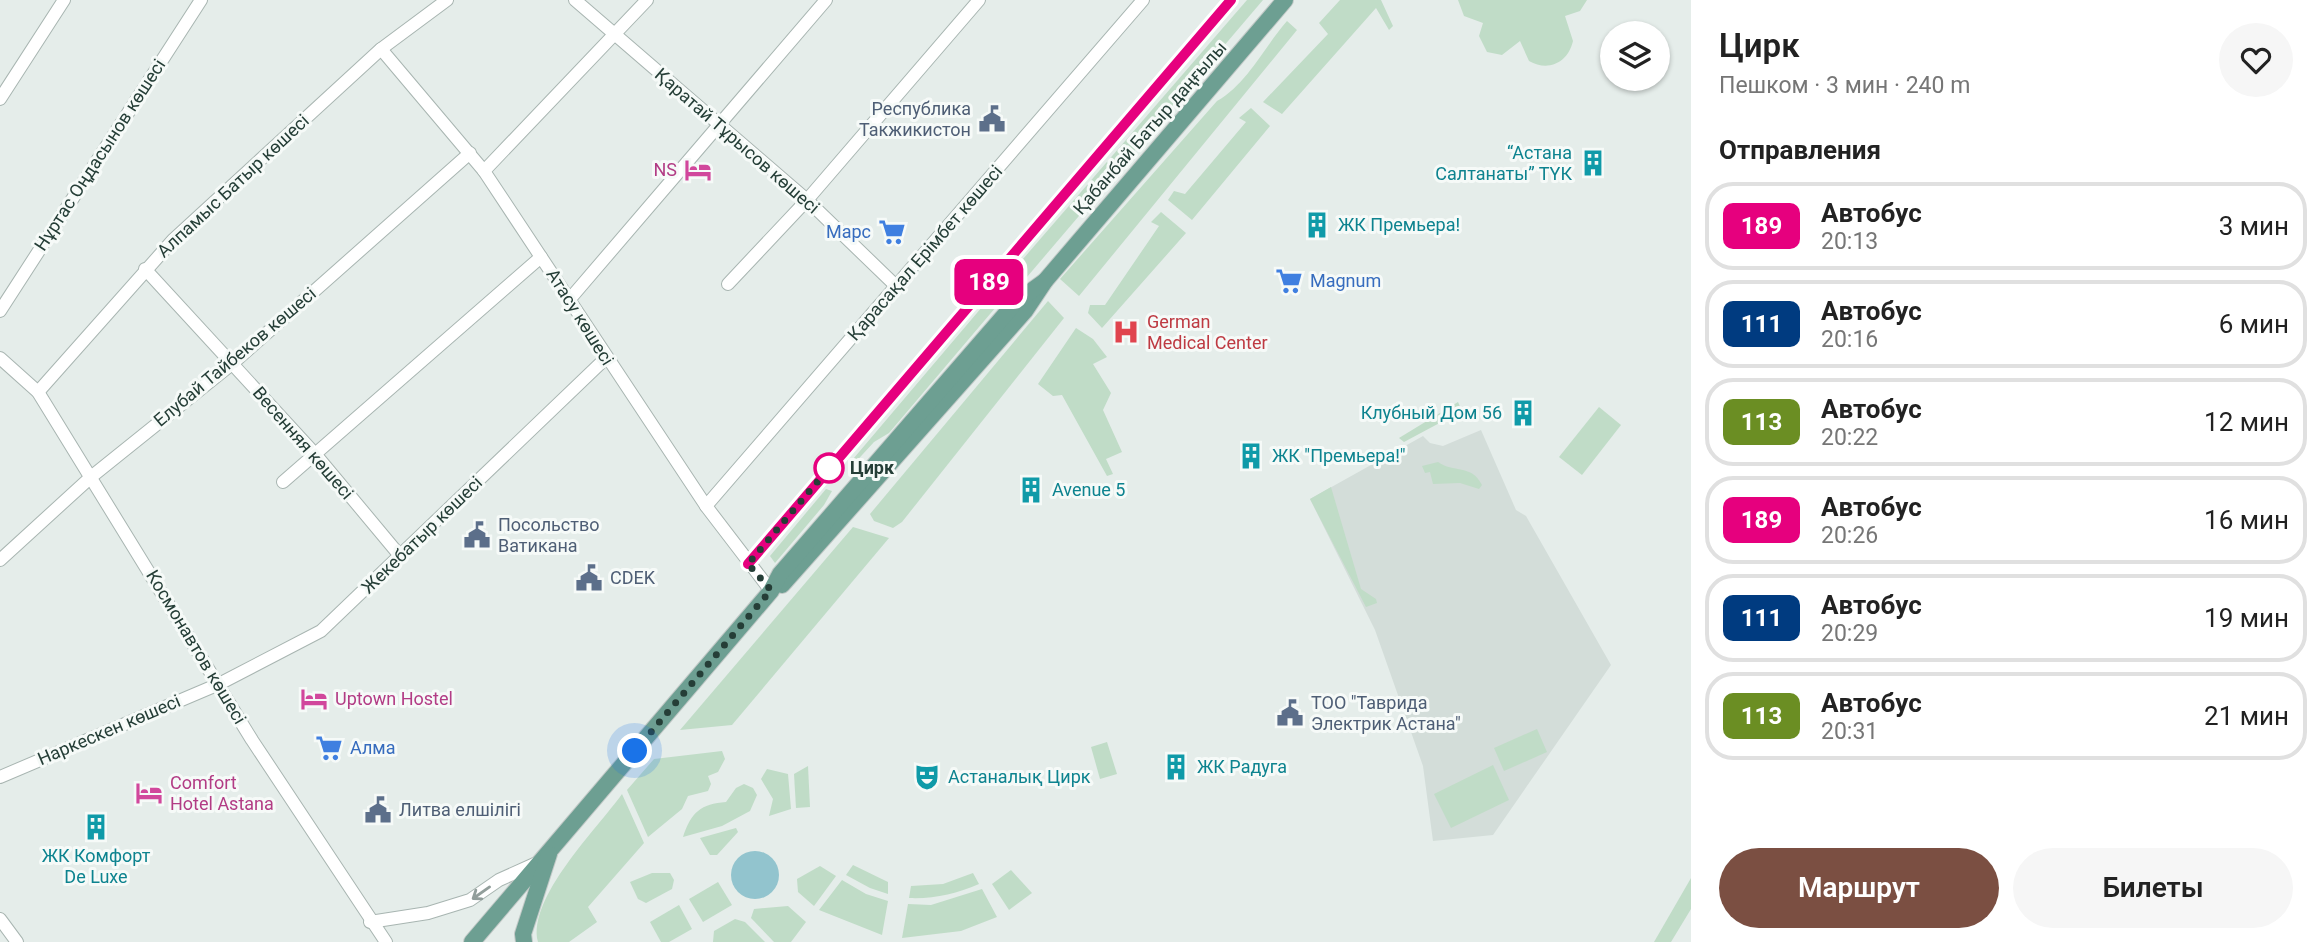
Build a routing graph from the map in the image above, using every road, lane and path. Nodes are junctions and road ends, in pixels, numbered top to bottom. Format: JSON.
{"nodes":[{"id":1,"x":64,"y":0,"type":"edge"},
{"id":2,"x":201,"y":0,"type":"edge"},
{"id":3,"x":447,"y":0,"type":"edge"},
{"id":4,"x":575,"y":0,"type":"edge"},
{"id":5,"x":647,"y":0,"type":"edge"},
{"id":6,"x":826,"y":0,"type":"edge"},
{"id":7,"x":979,"y":0,"type":"edge"},
{"id":8,"x":1143,"y":0,"type":"edge"},
{"id":9,"x":1231,"y":0,"type":"edge"},
{"id":10,"x":1285,"y":0,"type":"edge"},
{"id":11,"x":615,"y":36,"type":"junction"},
{"id":12,"x":381,"y":49,"type":"junction"},
{"id":13,"x":0,"y":99,"type":"edge"},
{"id":14,"x":719,"y":125,"type":"junction"},
{"id":15,"x":470,"y":153,"type":"junction"},
{"id":16,"x":484,"y":171,"type":"junction"},
{"id":17,"x":807,"y":200,"type":"junction"},
{"id":18,"x":541,"y":257,"type":"junction"},
{"id":19,"x":145,"y":269,"type":"junction"},
{"id":20,"x":728,"y":284,"type":"dead end"},
{"id":21,"x":896,"y":286,"type":"junction"},
{"id":22,"x":569,"y":300,"type":"junction"},
{"id":23,"x":0,"y":311,"type":"edge"},
{"id":24,"x":0,"y":358,"type":"edge"},
{"id":25,"x":606,"y":358,"type":"junction"},
{"id":26,"x":233,"y":363,"type":"junction"},
{"id":27,"x":38,"y":392,"type":"junction"},
{"id":28,"x":316,"y":455,"type":"junction"},
{"id":29,"x":91,"y":477,"type":"junction"},
{"id":30,"x":283,"y":482,"type":"dead end"},
{"id":31,"x":706,"y":506,"type":"junction"},
{"id":32,"x":401,"y":557,"type":"junction"},
{"id":33,"x":0,"y":560,"type":"edge"},
{"id":34,"x":748,"y":564,"type":"junction"},
{"id":35,"x":771,"y":590,"type":"junction"},
{"id":36,"x":219,"y":684,"type":"junction"},
{"id":37,"x":0,"y":777,"type":"edge"},
{"id":38,"x":546,"y":855,"type":"junction"},
{"id":39,"x":0,"y":919,"type":"edge"},
{"id":40,"x":370,"y":922,"type":"junction"},
{"id":41,"x":17,"y":942,"type":"edge"},
{"id":42,"x":370,"y":942,"type":"edge"},
{"id":43,"x":386,"y":942,"type":"edge"},
{"id":44,"x":472,"y":942,"type":"edge"},
{"id":45,"x":524,"y":942,"type":"edge"}],
"edges":[{"from":1,"to":13,"type":"street"},
{"from":2,"to":23,"type":"street","name":"Нұртас Оңдасынов көшесі"},
{"from":3,"to":12,"type":"street","name":"Алпамыс Батыр көшесі"},
{"from":4,"to":11,"type":"street","name":"Қаратай Тұрысов көшесі"},
{"from":5,"to":11,"type":"street"},
{"from":6,"to":14,"type":"street"},
{"from":7,"to":17,"type":"street"},
{"from":8,"to":21,"type":"street","name":"Қарасақал Ерімбет көшесі"},
{"from":9,"to":34,"type":"street"},
{"from":10,"to":35,"type":"main road","name":"Қабанбай Батыр даңғылы"},
{"from":11,"to":14,"type":"street","name":"Қаратай Тұрысов көшесі"},
{"from":11,"to":16,"type":"street"},
{"from":12,"to":15,"type":"street","name":"Атасу көшесі"},
{"from":12,"to":19,"type":"street","name":"Алпамыс Батыр көшесі"},
{"from":14,"to":17,"type":"street","name":"Қаратай Тұрысов көшесі"},
{"from":14,"to":22,"type":"street"},
{"from":15,"to":16,"type":"street","name":"Атасу көшесі"},
{"from":15,"to":26,"type":"street","name":"Елубай Тайбеков көшесі"},
{"from":16,"to":18,"type":"street","name":"Атасу көшесі"},
{"from":17,"to":20,"type":"street"},
{"from":17,"to":21,"type":"street","name":"Қаратай Тұрысов көшесі"},
{"from":18,"to":22,"type":"street","name":"Атасу көшесі"},
{"from":18,"to":28,"type":"street"},
{"from":19,"to":26,"type":"street","name":"Весенняя көшесі"},
{"from":19,"to":27,"type":"street","name":"Алпамыс Батыр көшесі"},
{"from":21,"to":31,"type":"street","name":"Қарасақал Ерімбет көшесі"},
{"from":22,"to":25,"type":"street","name":"Атасу көшесі"},
{"from":24,"to":27,"type":"street","name":"Космонавтов көшесі"},
{"from":25,"to":31,"type":"street","name":"Атасу көшесі"},
{"from":25,"to":32,"type":"street","name":"Жекебатыр көшесі"},
{"from":26,"to":28,"type":"street","name":"Весенняя көшесі"},
{"from":26,"to":29,"type":"street","name":"Елубай Тайбеков көшесі"},
{"from":27,"to":29,"type":"street","name":"Космонавтов көшесі"},
{"from":28,"to":30,"type":"street"},
{"from":28,"to":32,"type":"street","name":"Весенняя көшесі"},
{"from":29,"to":33,"type":"street","name":"Елубай Тайбеков көшесі"},
{"from":29,"to":36,"type":"street","name":"Космонавтов көшесі"},
{"from":31,"to":34,"type":"street","name":"Атасу көшесі"},
{"from":32,"to":36,"type":"street","name":"Жекебатыр көшесі"},
{"from":34,"to":35,"type":"street","name":"Атасу көшесі"},
{"from":35,"to":38,"type":"main road","name":"Қабанбай Батыр даңғылы"},
{"from":36,"to":37,"type":"street","name":"Наркескен көшесі"},
{"from":36,"to":40,"type":"street","name":"Космонавтов көшесі"},
{"from":38,"to":40,"type":"street","one_way":true},
{"from":38,"to":44,"type":"main road","name":"Қабанбай Батыр даңғылы"},
{"from":38,"to":45,"type":"main road"},
{"from":39,"to":41,"type":"street"},
{"from":40,"to":42,"type":"street"},
{"from":40,"to":43,"type":"street","name":"Космонавтов көшесі"}]}
